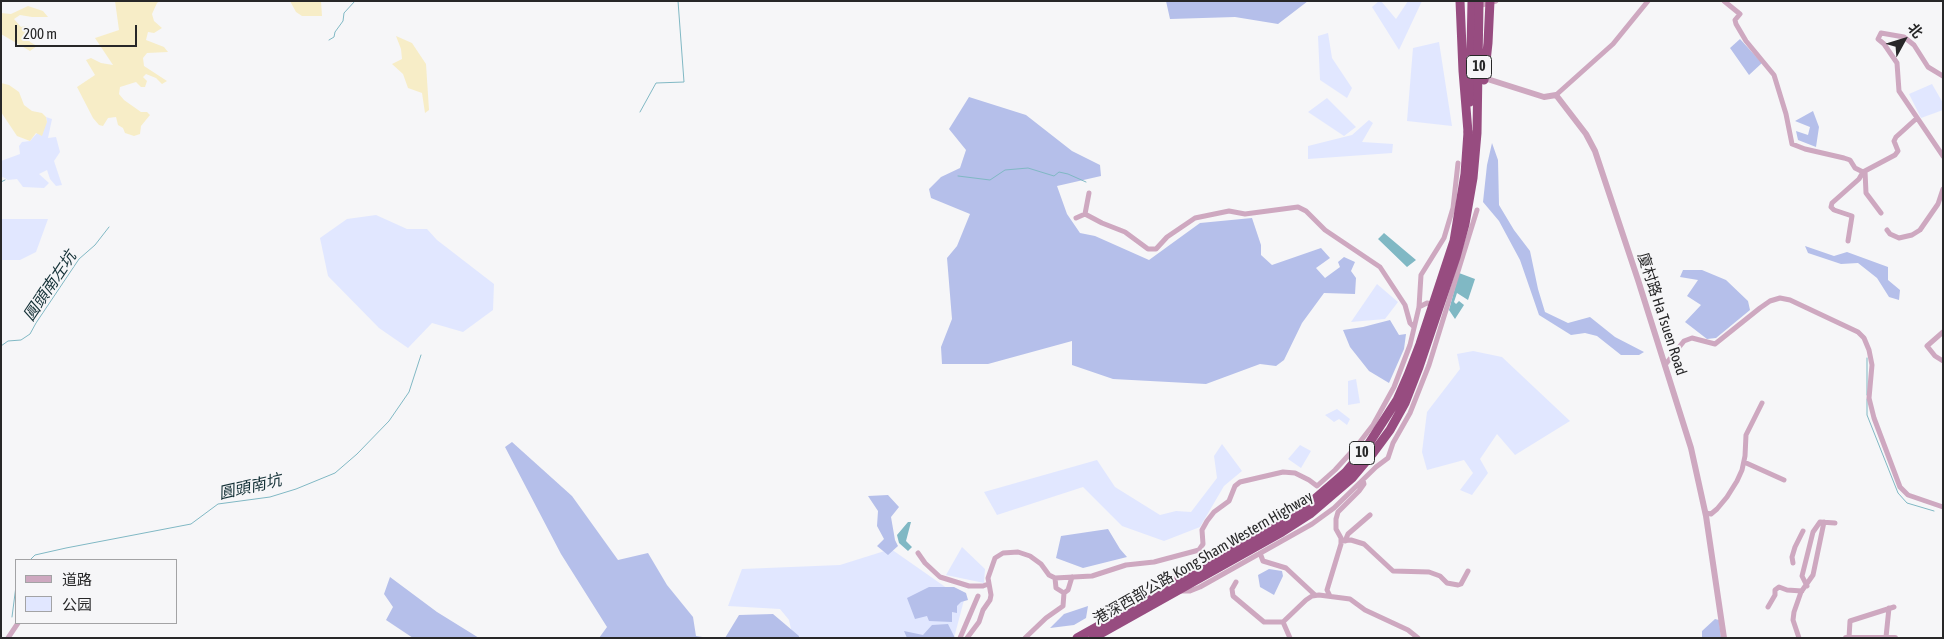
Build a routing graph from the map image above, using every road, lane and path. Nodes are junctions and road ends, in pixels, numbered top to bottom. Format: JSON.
{"nodes":[{"id":1,"x":1460,"y":1,"type":"edge"},
{"id":2,"x":1490,"y":1,"type":"edge"},
{"id":3,"x":1496,"y":1,"type":"edge"},
{"id":4,"x":1648,"y":1,"type":"edge"},
{"id":5,"x":1724,"y":1,"type":"edge"},
{"id":6,"x":1476,"y":2,"type":"edge"},
{"id":7,"x":1943,"y":76,"type":"edge"},
{"id":8,"x":1556,"y":95,"type":"junction"},
{"id":9,"x":1917,"y":118,"type":"junction"},
{"id":10,"x":1473,"y":133,"type":"junction"},
{"id":11,"x":1943,"y":156,"type":"edge"},
{"id":12,"x":1458,"y":162,"type":"dead end"},
{"id":13,"x":1864,"y":171,"type":"junction"},
{"id":14,"x":1943,"y":189,"type":"edge"},
{"id":15,"x":1089,"y":193,"type":"dead end"},
{"id":16,"x":1477,"y":210,"type":"dead end"},
{"id":17,"x":1881,"y":213,"type":"dead end"},
{"id":18,"x":1085,"y":214,"type":"junction"},
{"id":19,"x":1076,"y":218,"type":"dead end"},
{"id":20,"x":1887,"y":230,"type":"dead end"},
{"id":21,"x":1848,"y":241,"type":"dead end"},
{"id":22,"x":1419,"y":307,"type":"junction"},
{"id":23,"x":1445,"y":311,"type":"junction"},
{"id":24,"x":1413,"y":326,"type":"junction"},
{"id":25,"x":1943,"y":332,"type":"edge"},
{"id":26,"x":1943,"y":361,"type":"edge"},
{"id":27,"x":1665,"y":365,"type":"junction"},
{"id":28,"x":1762,"y":403,"type":"dead end"},
{"id":29,"x":1744,"y":462,"type":"junction"},
{"id":30,"x":1363,"y":480,"type":"junction"},
{"id":31,"x":1784,"y":480,"type":"dead end"},
{"id":32,"x":1943,"y":507,"type":"edge"},
{"id":33,"x":1706,"y":513,"type":"junction"},
{"id":34,"x":1370,"y":515,"type":"dead end"},
{"id":35,"x":1824,"y":522,"type":"junction"},
{"id":36,"x":1835,"y":523,"type":"dead end"},
{"id":37,"x":1813,"y":532,"type":"junction"},
{"id":38,"x":1343,"y":541,"type":"junction"},
{"id":39,"x":1199,"y":550,"type":"junction"},
{"id":40,"x":918,"y":553,"type":"dead end"},
{"id":41,"x":1260,"y":553,"type":"junction"},
{"id":42,"x":1793,"y":563,"type":"dead end"},
{"id":43,"x":1468,"y":571,"type":"dead end"},
{"id":44,"x":1072,"y":577,"type":"junction"},
{"id":45,"x":1055,"y":578,"type":"junction"},
{"id":46,"x":1236,"y":582,"type":"dead end"},
{"id":47,"x":988,"y":584,"type":"junction"},
{"id":48,"x":1807,"y":586,"type":"junction"},
{"id":49,"x":1802,"y":591,"type":"junction"},
{"id":50,"x":1064,"y":593,"type":"junction"},
{"id":51,"x":1315,"y":595,"type":"junction"},
{"id":52,"x":978,"y":596,"type":"dead end"},
{"id":53,"x":1330,"y":596,"type":"junction"},
{"id":54,"x":1768,"y":607,"type":"dead end"},
{"id":55,"x":1283,"y":622,"type":"junction"},
{"id":56,"x":17,"y":624,"type":"edge"},
{"id":57,"x":1886,"y":637,"type":"edge"},
{"id":58,"x":8,"y":638,"type":"edge"},
{"id":59,"x":960,"y":638,"type":"edge"},
{"id":60,"x":967,"y":638,"type":"edge"},
{"id":61,"x":1025,"y":638,"type":"edge"},
{"id":62,"x":1077,"y":638,"type":"edge"},
{"id":63,"x":1093,"y":638,"type":"edge"},
{"id":64,"x":1290,"y":638,"type":"edge"},
{"id":65,"x":1418,"y":638,"type":"edge"},
{"id":66,"x":1724,"y":638,"type":"edge"},
{"id":67,"x":1799,"y":638,"type":"edge"},
{"id":68,"x":1846,"y":638,"type":"edge"},
{"id":69,"x":1849,"y":638,"type":"edge"},
{"id":70,"x":1895,"y":638,"type":"edge"}],
"edges":[{"from":1,"to":10,"type":"highway"},
{"from":2,"to":10,"type":"highway","bridge":true},
{"from":3,"to":6,"type":"street"},
{"from":4,"to":8,"type":"street"},
{"from":5,"to":13,"type":"street"},
{"from":6,"to":8,"type":"street"},
{"from":6,"to":10,"type":"highway","name":"港深西部公路 Kong Sham Western Highway","number":"10","bridge":true},
{"from":7,"to":9,"type":"street"},
{"from":8,"to":27,"type":"street","name":"廈村路 Ha Tsuen Road"},
{"from":9,"to":11,"type":"street"},
{"from":9,"to":13,"type":"street"},
{"from":10,"to":62,"type":"highway","name":"港深西部公路 Kong Sham Western Highway","number":"10","bridge":true},
{"from":10,"to":63,"type":"highway","name":"港深西部公路 Kong Sham Western Highway","number":"10","bridge":true},
{"from":12,"to":22,"type":"street"},
{"from":13,"to":17,"type":"street"},
{"from":13,"to":21,"type":"street"},
{"from":14,"to":20,"type":"street"},
{"from":15,"to":18,"type":"street"},
{"from":16,"to":23,"type":"street"},
{"from":18,"to":19,"type":"street"},
{"from":18,"to":24,"type":"street"},
{"from":22,"to":23,"type":"street"},
{"from":22,"to":24,"type":"street"},
{"from":23,"to":30,"type":"street"},
{"from":24,"to":39,"type":"street"},
{"from":25,"to":26,"type":"street"},
{"from":27,"to":32,"type":"street"},
{"from":27,"to":33,"type":"street","name":"廈村路 Ha Tsuen Road"},
{"from":28,"to":29,"type":"street"},
{"from":29,"to":31,"type":"street"},
{"from":29,"to":33,"type":"street"},
{"from":30,"to":38,"type":"street"},
{"from":30,"to":41,"type":"street"},
{"from":33,"to":66,"type":"street","name":"廈村路 Ha Tsuen Road"},
{"from":34,"to":38,"type":"street"},
{"from":35,"to":36,"type":"street"},
{"from":35,"to":37,"type":"street"},
{"from":35,"to":48,"type":"street"},
{"from":37,"to":42,"type":"street"},
{"from":37,"to":48,"type":"street"},
{"from":38,"to":43,"type":"street"},
{"from":38,"to":53,"type":"street"},
{"from":39,"to":41,"type":"street"},
{"from":39,"to":44,"type":"street"},
{"from":40,"to":47,"type":"street"},
{"from":41,"to":51,"type":"street"},
{"from":44,"to":45,"type":"street"},
{"from":44,"to":50,"type":"street"},
{"from":45,"to":47,"type":"street"},
{"from":45,"to":50,"type":"street"},
{"from":46,"to":55,"type":"street"},
{"from":47,"to":60,"type":"street"},
{"from":48,"to":49,"type":"street"},
{"from":49,"to":54,"type":"street"},
{"from":49,"to":67,"type":"street"},
{"from":50,"to":61,"type":"street"},
{"from":51,"to":53,"type":"street"},
{"from":51,"to":55,"type":"street"},
{"from":52,"to":59,"type":"street"},
{"from":53,"to":65,"type":"street"},
{"from":55,"to":64,"type":"street"},
{"from":56,"to":58,"type":"street"},
{"from":57,"to":69,"type":"street"},
{"from":57,"to":69,"type":"street"},
{"from":57,"to":70,"type":"street"},
{"from":68,"to":69,"type":"street"}]}
